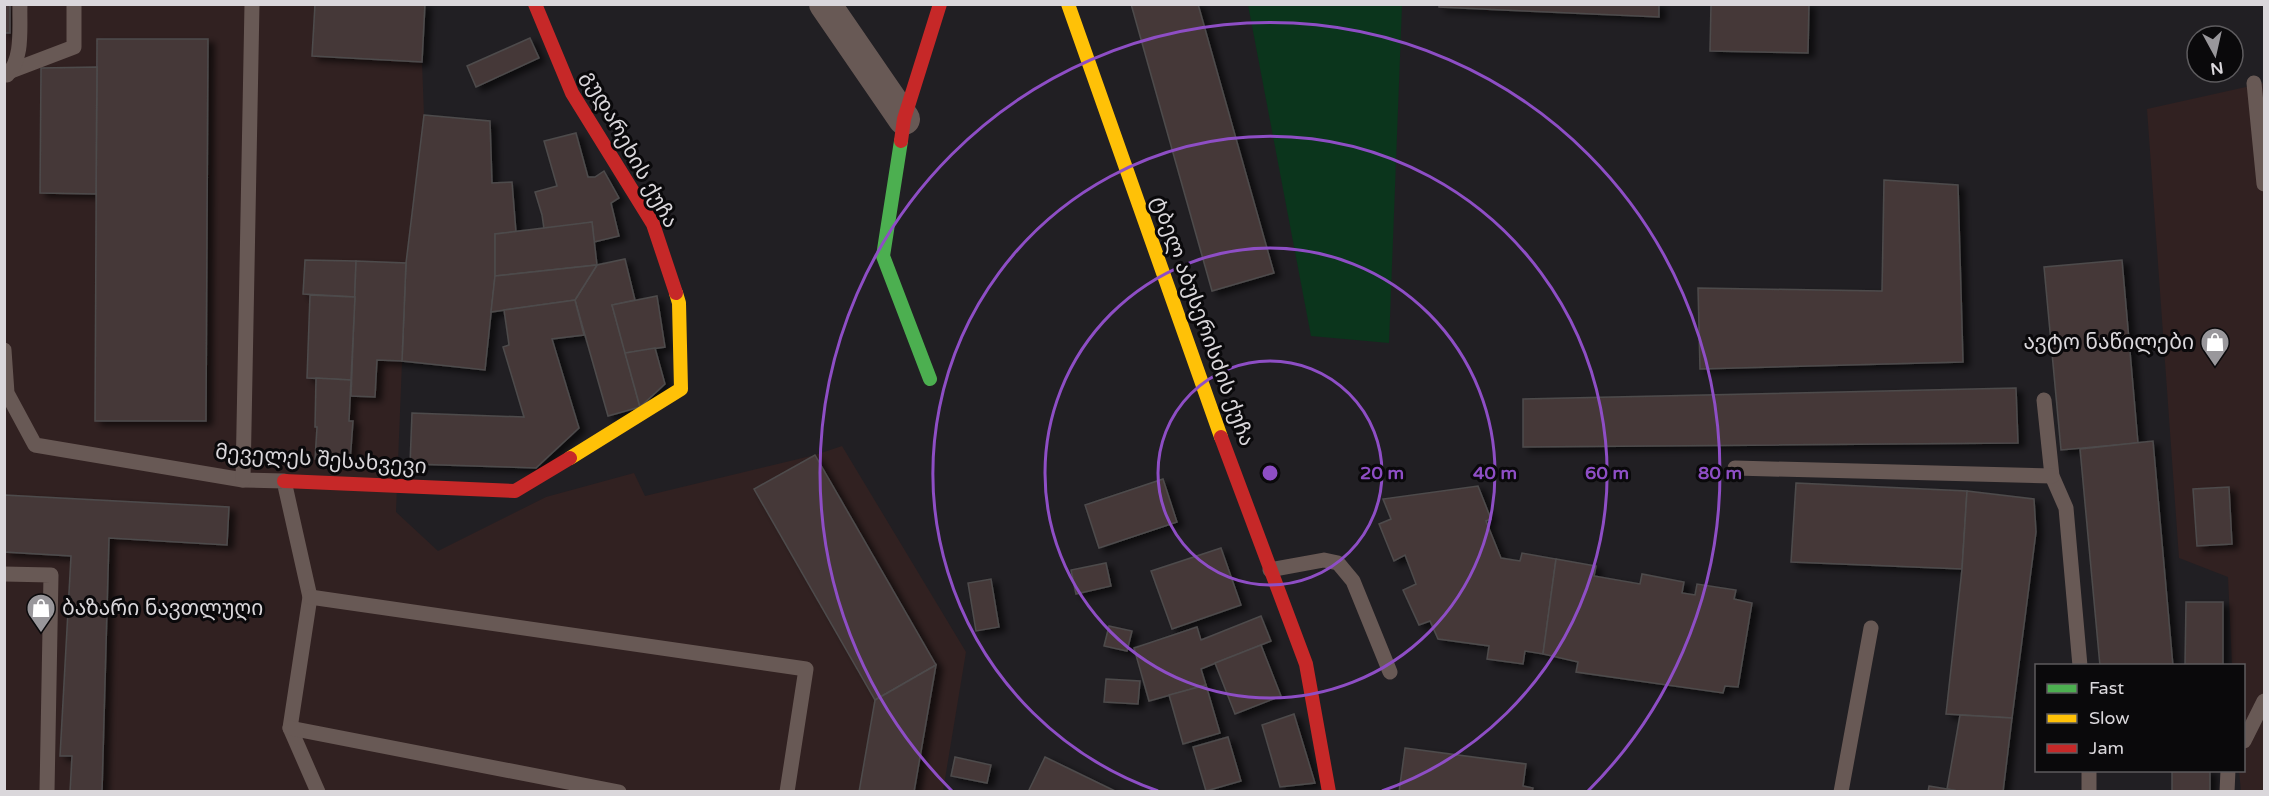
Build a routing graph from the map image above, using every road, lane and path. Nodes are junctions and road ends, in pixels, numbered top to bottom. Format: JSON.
{"nodes":[{"id":1,"x":20,"y":4,"type":"edge"},
{"id":2,"x":74,"y":4,"type":"edge"},
{"id":3,"x":252,"y":4,"type":"edge"},
{"id":4,"x":535,"y":4,"type":"edge"},
{"id":5,"x":825,"y":4,"type":"edge"},
{"id":6,"x":940,"y":4,"type":"edge"},
{"id":7,"x":1068,"y":4,"type":"edge"},
{"id":8,"x":8,"y":74,"type":"edge"},
{"id":9,"x":2254,"y":83,"type":"dead end"},
{"id":10,"x":904,"y":118,"type":"junction"},
{"id":11,"x":2265,"y":184,"type":"edge"},
{"id":12,"x":4,"y":350,"type":"edge"},
{"id":13,"x":930,"y":379,"type":"dead end"},
{"id":14,"x":681,"y":389,"type":"joint"},
{"id":15,"x":2044,"y":400,"type":"dead end"},
{"id":16,"x":1735,"y":468,"type":"dead end"},
{"id":17,"x":2052,"y":476,"type":"junction"},
{"id":18,"x":243,"y":480,"type":"junction"},
{"id":19,"x":284,"y":481,"type":"junction"},
{"id":20,"x":1270,"y":570,"type":"junction"},
{"id":21,"x":4,"y":574,"type":"edge"},
{"id":22,"x":310,"y":597,"type":"junction"},
{"id":23,"x":1871,"y":628,"type":"dead end"},
{"id":24,"x":2080,"y":664,"type":"edge"},
{"id":25,"x":1390,"y":672,"type":"dead end"},
{"id":26,"x":2265,"y":701,"type":"edge"},
{"id":27,"x":290,"y":728,"type":"junction"},
{"id":28,"x":2245,"y":739,"type":"edge"},
{"id":29,"x":2089,"y":772,"type":"edge"},
{"id":30,"x":2228,"y":772,"type":"edge"},
{"id":31,"x":47,"y":792,"type":"edge"},
{"id":32,"x":318,"y":792,"type":"edge"},
{"id":33,"x":619,"y":792,"type":"edge"},
{"id":34,"x":787,"y":792,"type":"edge"},
{"id":35,"x":1329,"y":792,"type":"edge"},
{"id":36,"x":1841,"y":792,"type":"edge"},
{"id":37,"x":2089,"y":792,"type":"edge"},
{"id":38,"x":2227,"y":792,"type":"edge"}],
"edges":[{"from":1,"to":8,"type":"lane"},
{"from":2,"to":8,"type":"lane"},
{"from":3,"to":18,"type":"lane"},
{"from":4,"to":14,"type":"street","name":"გუდარეხის ქუჩა"},
{"from":5,"to":10,"type":"street"},
{"from":6,"to":10,"type":"street"},
{"from":7,"to":20,"type":"street","name":"ტბელ აბუსერისძის ქუჩა"},
{"from":9,"to":11,"type":"lane"},
{"from":10,"to":13,"type":"street"},
{"from":12,"to":18,"type":"lane","name":"მეველეს შესახვევი"},
{"from":14,"to":19,"type":"street","name":"მეველეს შესახვევი"},
{"from":15,"to":17,"type":"lane"},
{"from":16,"to":17,"type":"lane"},
{"from":17,"to":24,"type":"lane"},
{"from":18,"to":19,"type":"lane","name":"მეველეს შესახვევი"},
{"from":19,"to":22,"type":"lane"},
{"from":20,"to":25,"type":"lane"},
{"from":20,"to":35,"type":"street","name":"ტბელ აბუსერისძის ქუჩა"},
{"from":21,"to":31,"type":"lane"},
{"from":22,"to":27,"type":"lane"},
{"from":22,"to":34,"type":"lane"},
{"from":23,"to":36,"type":"lane"},
{"from":26,"to":28,"type":"lane"},
{"from":27,"to":32,"type":"lane"},
{"from":27,"to":33,"type":"lane"},
{"from":29,"to":37,"type":"lane"},
{"from":30,"to":38,"type":"lane"}]}
